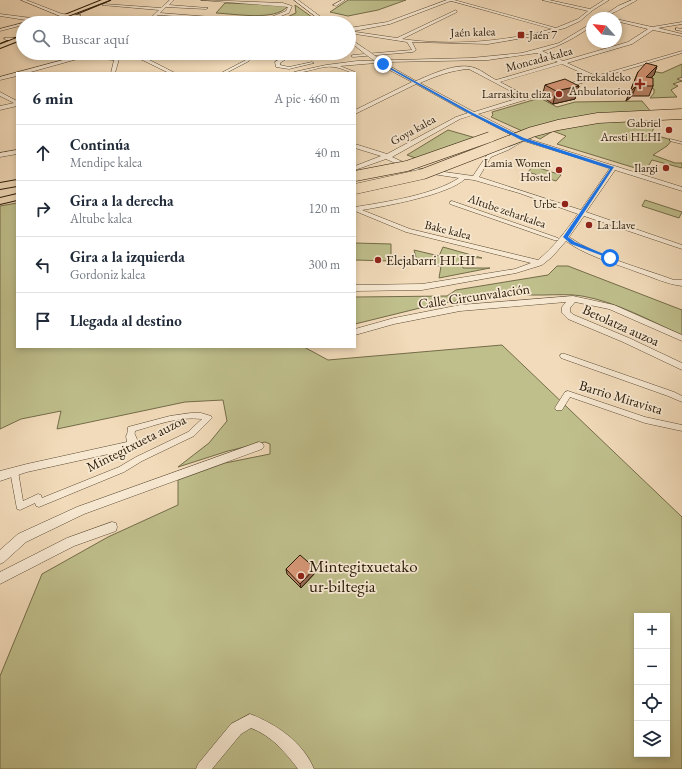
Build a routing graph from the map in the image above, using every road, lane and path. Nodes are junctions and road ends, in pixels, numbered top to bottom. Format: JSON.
{"nodes":[{"id":1,"x":23,"y":0,"type":"edge"},
{"id":2,"x":118,"y":0,"type":"edge"},
{"id":3,"x":172,"y":0,"type":"edge"},
{"id":4,"x":203,"y":0,"type":"edge"},
{"id":5,"x":296,"y":0,"type":"edge"},
{"id":6,"x":344,"y":0,"type":"edge"},
{"id":7,"x":441,"y":0,"type":"edge"},
{"id":8,"x":451,"y":0,"type":"edge"},
{"id":9,"x":544,"y":0,"type":"edge"},
{"id":10,"x":599,"y":0,"type":"edge"},
{"id":11,"x":635,"y":0,"type":"edge"},
{"id":12,"x":606,"y":1,"type":"edge"},
{"id":13,"x":106,"y":3,"type":"edge"},
{"id":14,"x":335,"y":5,"type":"dead end"},
{"id":15,"x":163,"y":8,"type":"junction"},
{"id":16,"x":206,"y":8,"type":"dead end"},
{"id":17,"x":456,"y":11,"type":"dead end"},
{"id":18,"x":590,"y":11,"type":"junction"},
{"id":19,"x":613,"y":12,"type":"edge"},
{"id":20,"x":157,"y":14,"type":"joint"},
{"id":21,"x":0,"y":15,"type":"edge"},
{"id":22,"x":79,"y":15,"type":"joint"},
{"id":23,"x":66,"y":16,"type":"junction"},
{"id":24,"x":192,"y":16,"type":"edge"},
{"id":25,"x":277,"y":16,"type":"edge"},
{"id":26,"x":318,"y":16,"type":"edge"},
{"id":27,"x":16,"y":17,"type":"edge"},
{"id":28,"x":622,"y":21,"type":"edge"},
{"id":29,"x":682,"y":23,"type":"edge"},
{"id":30,"x":16,"y":26,"type":"edge"},
{"id":31,"x":356,"y":26,"type":"edge"},
{"id":32,"x":586,"y":28,"type":"edge"},
{"id":33,"x":652,"y":28,"type":"junction"},
{"id":34,"x":558,"y":29,"type":"junction"},
{"id":35,"x":677,"y":29,"type":"dead end"},
{"id":36,"x":0,"y":30,"type":"edge"},
{"id":37,"x":356,"y":30,"type":"edge"},
{"id":38,"x":682,"y":30,"type":"edge"},
{"id":39,"x":356,"y":32,"type":"edge"},
{"id":40,"x":16,"y":35,"type":"edge"},
{"id":41,"x":682,"y":36,"type":"edge"},
{"id":42,"x":16,"y":39,"type":"edge"},
{"id":43,"x":398,"y":39,"type":"junction"},
{"id":44,"x":3,"y":40,"type":"edge"},
{"id":45,"x":16,"y":40,"type":"edge"},
{"id":46,"x":409,"y":41,"type":"junction"},
{"id":47,"x":356,"y":44,"type":"edge"},
{"id":48,"x":0,"y":46,"type":"edge"},
{"id":49,"x":537,"y":51,"type":"junction"},
{"id":50,"x":682,"y":52,"type":"edge"},
{"id":51,"x":356,"y":56,"type":"edge"},
{"id":52,"x":67,"y":60,"type":"edge"},
{"id":53,"x":116,"y":60,"type":"edge"},
{"id":54,"x":145,"y":60,"type":"edge"},
{"id":55,"x":248,"y":60,"type":"edge"},
{"id":56,"x":282,"y":60,"type":"edge"},
{"id":57,"x":329,"y":60,"type":"edge"},
{"id":58,"x":456,"y":60,"type":"junction"},
{"id":59,"x":464,"y":60,"type":"junction"},
{"id":60,"x":564,"y":63,"type":"junction"},
{"id":61,"x":329,"y":66,"type":"junction"},
{"id":62,"x":461,"y":68,"type":"junction"},
{"id":63,"x":470,"y":68,"type":"junction"},
{"id":64,"x":162,"y":71,"type":"edge"},
{"id":65,"x":25,"y":72,"type":"edge"},
{"id":66,"x":113,"y":72,"type":"edge"},
{"id":67,"x":225,"y":72,"type":"edge"},
{"id":68,"x":301,"y":72,"type":"edge"},
{"id":69,"x":351,"y":72,"type":"edge"},
{"id":70,"x":16,"y":74,"type":"edge"},
{"id":71,"x":594,"y":77,"type":"junction"},
{"id":72,"x":0,"y":79,"type":"edge"},
{"id":73,"x":496,"y":81,"type":"junction"},
{"id":74,"x":417,"y":82,"type":"junction"},
{"id":75,"x":0,"y":94,"type":"edge"},
{"id":76,"x":527,"y":98,"type":"junction"},
{"id":77,"x":16,"y":102,"type":"edge"},
{"id":78,"x":16,"y":103,"type":"edge"},
{"id":79,"x":682,"y":106,"type":"edge"},
{"id":80,"x":0,"y":108,"type":"edge"},
{"id":81,"x":356,"y":112,"type":"edge"},
{"id":82,"x":472,"y":114,"type":"junction"},
{"id":83,"x":682,"y":114,"type":"edge"},
{"id":84,"x":523,"y":139,"type":"junction"},
{"id":85,"x":672,"y":140,"type":"dead end"},
{"id":86,"x":682,"y":143,"type":"edge"},
{"id":87,"x":356,"y":146,"type":"edge"},
{"id":88,"x":16,"y":152,"type":"edge"},
{"id":89,"x":0,"y":155,"type":"edge"},
{"id":90,"x":386,"y":156,"type":"junction"},
{"id":91,"x":356,"y":168,"type":"edge"},
{"id":92,"x":613,"y":168,"type":"junction"},
{"id":93,"x":356,"y":176,"type":"edge"},
{"id":94,"x":463,"y":176,"type":"junction"},
{"id":95,"x":475,"y":178,"type":"junction"},
{"id":96,"x":16,"y":182,"type":"edge"},
{"id":97,"x":0,"y":186,"type":"edge"},
{"id":98,"x":356,"y":189,"type":"edge"},
{"id":99,"x":682,"y":189,"type":"edge"},
{"id":100,"x":16,"y":197,"type":"edge"},
{"id":101,"x":0,"y":201,"type":"edge"},
{"id":102,"x":452,"y":203,"type":"dead end"},
{"id":103,"x":356,"y":209,"type":"edge"},
{"id":104,"x":356,"y":210,"type":"edge"},
{"id":105,"x":582,"y":212,"type":"junction"},
{"id":106,"x":566,"y":236,"type":"junction"},
{"id":107,"x":557,"y":242,"type":"junction"},
{"id":108,"x":682,"y":247,"type":"edge"},
{"id":109,"x":539,"y":263,"type":"junction"},
{"id":110,"x":682,"y":282,"type":"edge"},
{"id":111,"x":356,"y":288,"type":"edge"},
{"id":112,"x":573,"y":299,"type":"junction"},
{"id":113,"x":356,"y":332,"type":"edge"},
{"id":114,"x":682,"y":338,"type":"edge"},
{"id":115,"x":563,"y":356,"type":"dead end"},
{"id":116,"x":682,"y":367,"type":"edge"},
{"id":117,"x":682,"y":400,"type":"edge"},
{"id":118,"x":559,"y":408,"type":"dead end"},
{"id":119,"x":682,"y":428,"type":"edge"},
{"id":120,"x":132,"y":436,"type":"joint"},
{"id":121,"x":259,"y":446,"type":"dead end"},
{"id":122,"x":14,"y":471,"type":"junction"},
{"id":123,"x":111,"y":473,"type":"junction"},
{"id":124,"x":0,"y":476,"type":"edge"},
{"id":125,"x":96,"y":484,"type":"dead end"},
{"id":126,"x":112,"y":527,"type":"dead end"},
{"id":127,"x":0,"y":558,"type":"edge"},
{"id":128,"x":0,"y":578,"type":"edge"},
{"id":129,"x":203,"y":769,"type":"edge"},
{"id":130,"x":307,"y":769,"type":"edge"}],
"edges":[{"from":1,"to":23,"type":"street"},
{"from":2,"to":13,"type":"main road"},
{"from":3,"to":15,"type":"street"},
{"from":4,"to":25,"type":"street"},
{"from":5,"to":26,"type":"street"},
{"from":6,"to":14,"type":"street"},
{"from":7,"to":31,"type":"street"},
{"from":8,"to":34,"type":"street"},
{"from":8,"to":37,"type":"street"},
{"from":9,"to":18,"type":"street"},
{"from":10,"to":12,"type":"street"},
{"from":11,"to":19,"type":"street"},
{"from":12,"to":18,"type":"street","name":"Jaén kalea"},
{"from":13,"to":15,"type":"street"},
{"from":13,"to":22,"type":"main road"},
{"from":13,"to":23,"type":"main road"},
{"from":15,"to":16,"type":"street"},
{"from":15,"to":20,"type":"street"},
{"from":17,"to":43,"type":"street"},
{"from":18,"to":34,"type":"street","name":"Jaén kalea"},
{"from":20,"to":24,"type":"street"},
{"from":21,"to":27,"type":"street"},
{"from":22,"to":23,"type":"street"},
{"from":28,"to":33,"type":"street"},
{"from":29,"to":33,"type":"street"},
{"from":30,"to":36,"type":"street"},
{"from":32,"to":49,"type":"street"},
{"from":33,"to":41,"type":"street"},
{"from":33,"to":60,"type":"street","name":"Moncada kalea"},
{"from":34,"to":46,"type":"street","name":"Jaén kalea"},
{"from":35,"to":38,"type":"street"},
{"from":39,"to":43,"type":"street","name":"Jaén kalea"},
{"from":40,"to":44,"type":"main road"},
{"from":42,"to":44,"type":"street"},
{"from":43,"to":46,"type":"street","name":"Jaén kalea"},
{"from":45,"to":48,"type":"main road"},
{"from":46,"to":51,"type":"street"},
{"from":47,"to":74,"type":"street","bridge":true},
{"from":49,"to":59,"type":"street"},
{"from":49,"to":60,"type":"street"},
{"from":50,"to":71,"type":"street","name":"Goya kalea"},
{"from":52,"to":65,"type":"street"},
{"from":53,"to":66,"type":"street"},
{"from":54,"to":64,"type":"street"},
{"from":55,"to":67,"type":"street"},
{"from":56,"to":57,"type":"street"},
{"from":58,"to":59,"type":"street"},
{"from":58,"to":61,"type":"street"},
{"from":58,"to":62,"type":"street"},
{"from":59,"to":63,"type":"street"},
{"from":60,"to":71,"type":"street"},
{"from":60,"to":73,"type":"street","name":"Moncada kalea"},
{"from":61,"to":68,"type":"street"},
{"from":61,"to":69,"type":"street"},
{"from":62,"to":63,"type":"street"},
{"from":62,"to":74,"type":"street"},
{"from":63,"to":73,"type":"street"},
{"from":70,"to":72,"type":"street"},
{"from":71,"to":76,"type":"street","name":"Goya kalea"},
{"from":73,"to":76,"type":"street"},
{"from":74,"to":81,"type":"street"},
{"from":74,"to":82,"type":"street"},
{"from":75,"to":77,"type":"street"},
{"from":76,"to":82,"type":"street","name":"Goya kalea"},
{"from":78,"to":80,"type":"street"},
{"from":79,"to":93,"type":"highway","bridge":true},
{"from":82,"to":84,"type":"street"},
{"from":82,"to":90,"type":"street","name":"Goya kalea"},
{"from":83,"to":98,"type":"highway","bridge":true},
{"from":84,"to":92,"type":"street"},
{"from":84,"to":95,"type":"street"},
{"from":85,"to":86,"type":"street"},
{"from":87,"to":90,"type":"street"},
{"from":88,"to":89,"type":"street"},
{"from":90,"to":91,"type":"street","name":"Goya kalea"},
{"from":90,"to":94,"type":"street"},
{"from":92,"to":99,"type":"street"},
{"from":92,"to":105,"type":"street"},
{"from":94,"to":95,"type":"street"},
{"from":94,"to":103,"type":"street"},
{"from":95,"to":105,"type":"street"},
{"from":96,"to":97,"type":"highway"},
{"from":100,"to":101,"type":"highway"},
{"from":102,"to":107,"type":"street","name":"Altube zeharkalea"},
{"from":104,"to":109,"type":"street","name":"Bake kalea"},
{"from":105,"to":106,"type":"street"},
{"from":105,"to":108,"type":"street"},
{"from":106,"to":107,"type":"street"},
{"from":106,"to":110,"type":"street"},
{"from":107,"to":109,"type":"street"},
{"from":109,"to":111,"type":"street"},
{"from":112,"to":113,"type":"street","name":"Calle Circunvalación"},
{"from":112,"to":114,"type":"street","name":"Calle Circunvalación"},
{"from":112,"to":116,"type":"street","name":"Betolatza auzoa"},
{"from":115,"to":117,"type":"street","name":"Barrio Miravista"},
{"from":118,"to":119,"type":"street","name":"Barrio Miravista"},
{"from":120,"to":122,"type":"street","name":"Mintegitxueta auzoa"},
{"from":120,"to":123,"type":"street","name":"Mintegitxueta auzoa"},
{"from":121,"to":127,"type":"street"},
{"from":122,"to":123,"type":"street","name":"Mintegitxueta auzoa"},
{"from":122,"to":124,"type":"street","name":"Mintegitxueta auzoa"},
{"from":123,"to":125,"type":"street"},
{"from":126,"to":128,"type":"street"},
{"from":129,"to":130,"type":"street"}]}
